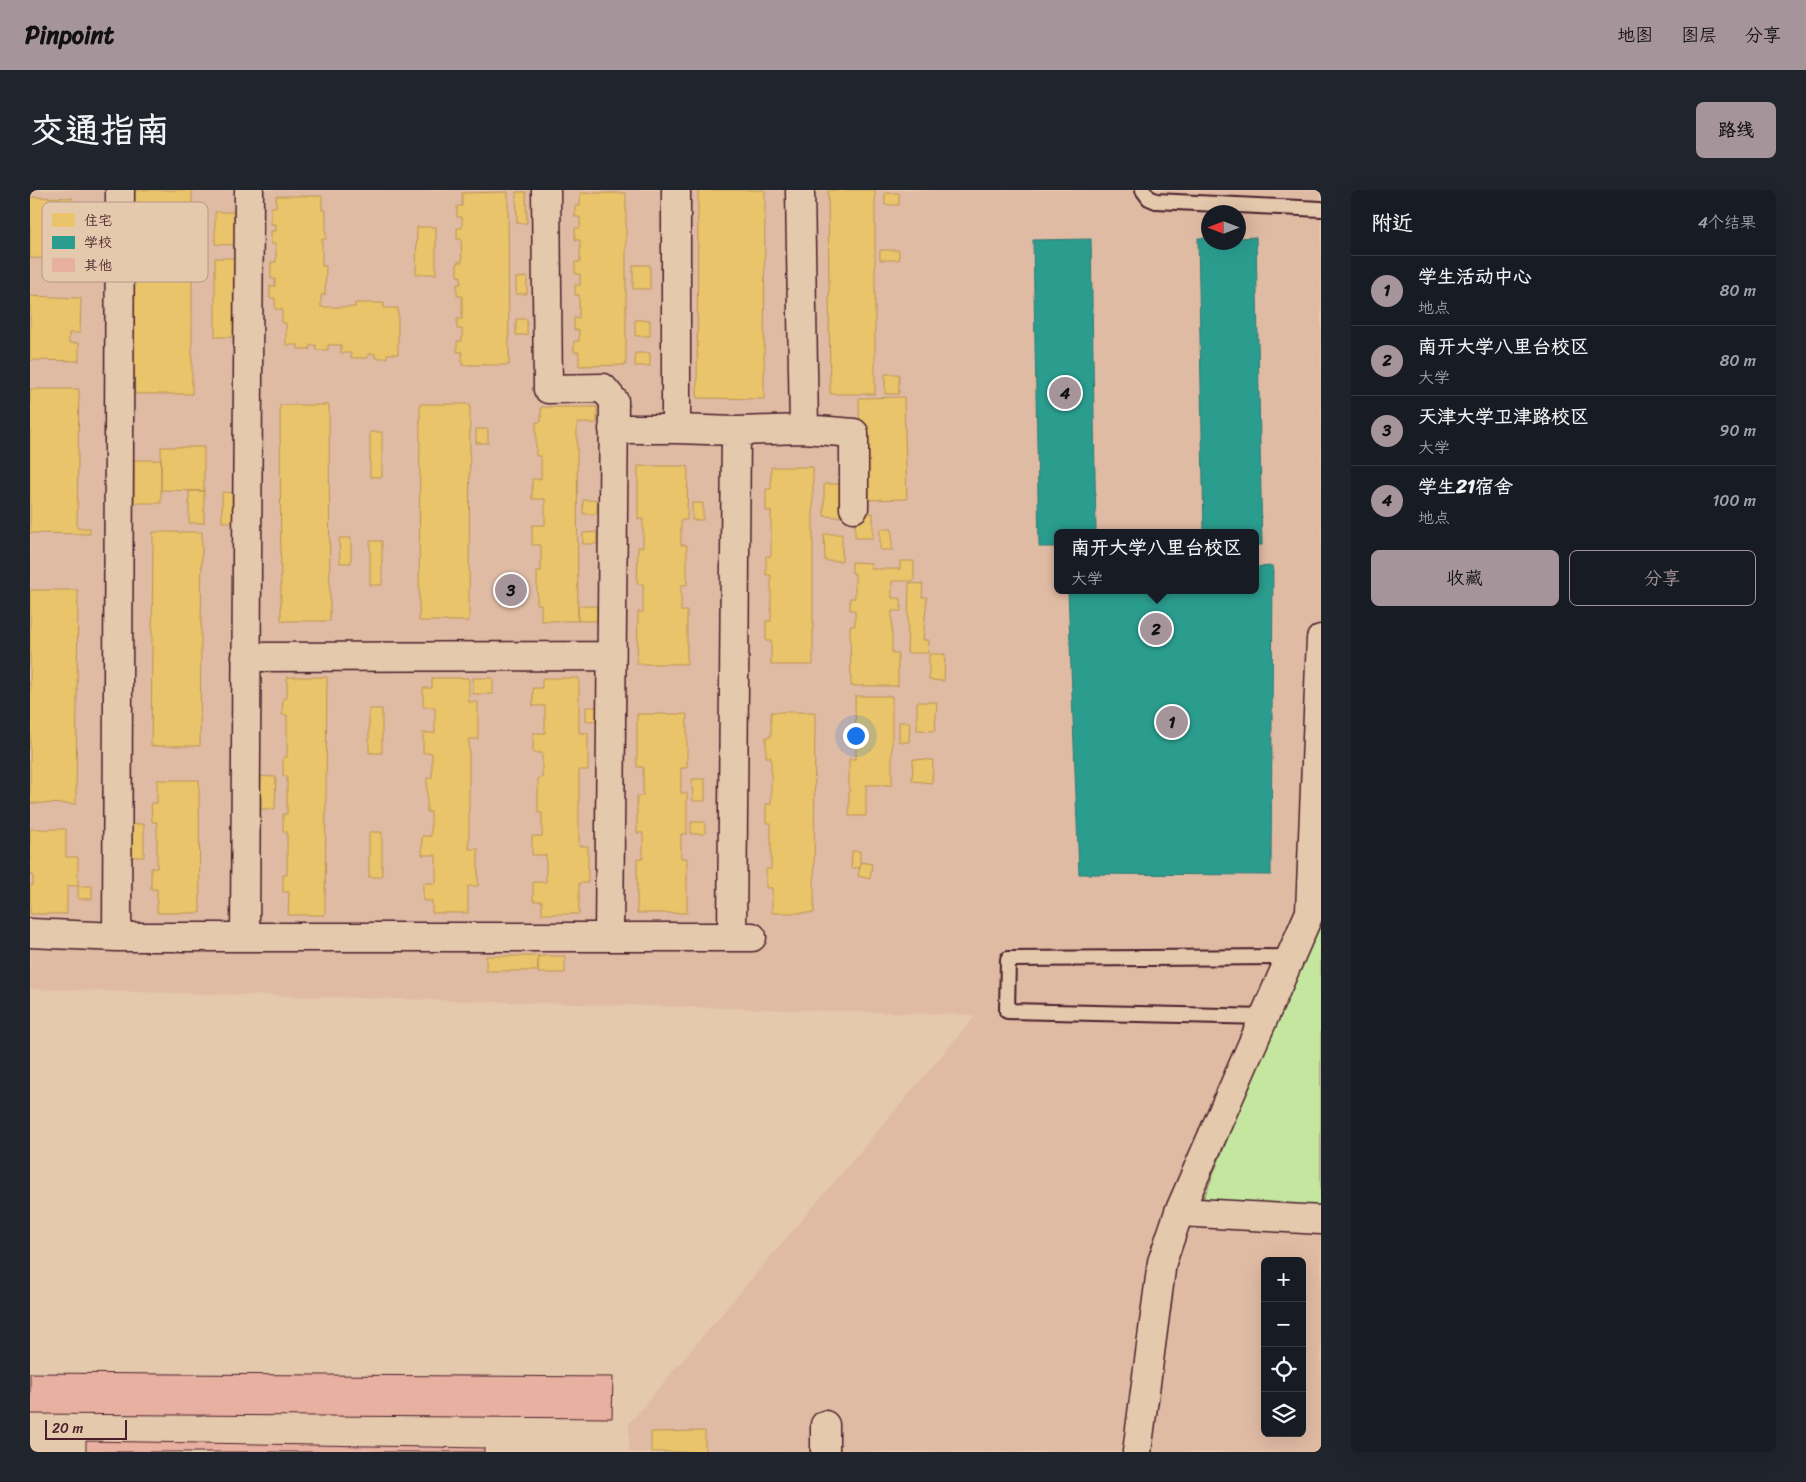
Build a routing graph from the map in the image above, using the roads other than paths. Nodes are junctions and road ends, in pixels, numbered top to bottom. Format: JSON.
{"nodes":[{"id":1,"x":249,"y":190,"type":"edge"},
{"id":2,"x":546,"y":190,"type":"edge"},
{"id":3,"x":676,"y":190,"type":"edge"},
{"id":4,"x":800,"y":190,"type":"edge"},
{"id":5,"x":1143,"y":190,"type":"edge"},
{"id":6,"x":1321,"y":209,"type":"edge"},
{"id":7,"x":120,"y":282,"type":"edge"},
{"id":8,"x":614,"y":429,"type":"junction"},
{"id":9,"x":676,"y":429,"type":"junction"},
{"id":10,"x":804,"y":429,"type":"junction"},
{"id":11,"x":736,"y":431,"type":"junction"},
{"id":12,"x":854,"y":508,"type":"dead end"},
{"id":13,"x":1321,"y":639,"type":"edge"},
{"id":14,"x":611,"y":656,"type":"junction"},
{"id":15,"x":246,"y":657,"type":"junction"},
{"id":16,"x":1316,"y":900,"type":"edge"},
{"id":17,"x":30,"y":933,"type":"edge"},
{"id":18,"x":117,"y":937,"type":"junction"},
{"id":19,"x":246,"y":937,"type":"junction"},
{"id":20,"x":609,"y":937,"type":"junction"},
{"id":21,"x":1291,"y":957,"type":"junction"},
{"id":22,"x":1266,"y":1017,"type":"junction"},
{"id":23,"x":1179,"y":1212,"type":"junction"},
{"id":24,"x":1321,"y":1220,"type":"edge"},
{"id":25,"x":825,"y":1425,"type":"dead end"},
{"id":26,"x":825,"y":1452,"type":"edge"},
{"id":27,"x":1137,"y":1452,"type":"edge"}],
"edges":[{"from":1,"to":15,"type":"street"},
{"from":2,"to":8,"type":"street"},
{"from":3,"to":9,"type":"street"},
{"from":4,"to":10,"type":"street"},
{"from":5,"to":6,"type":"lane"},
{"from":7,"to":18,"type":"street"},
{"from":8,"to":9,"type":"street"},
{"from":8,"to":14,"type":"street"},
{"from":9,"to":11,"type":"street"},
{"from":10,"to":11,"type":"street"},
{"from":10,"to":12,"type":"street"},
{"from":11,"to":20,"type":"street"},
{"from":13,"to":16,"type":"street"},
{"from":14,"to":15,"type":"street"},
{"from":14,"to":20,"type":"street"},
{"from":15,"to":19,"type":"street"},
{"from":16,"to":21,"type":"street"},
{"from":17,"to":18,"type":"street"},
{"from":18,"to":19,"type":"street"},
{"from":19,"to":20,"type":"street"},
{"from":21,"to":22,"type":"street"},
{"from":21,"to":22,"type":"lane"},
{"from":22,"to":23,"type":"street"},
{"from":23,"to":24,"type":"street"},
{"from":23,"to":27,"type":"street"},
{"from":25,"to":26,"type":"street"}]}
